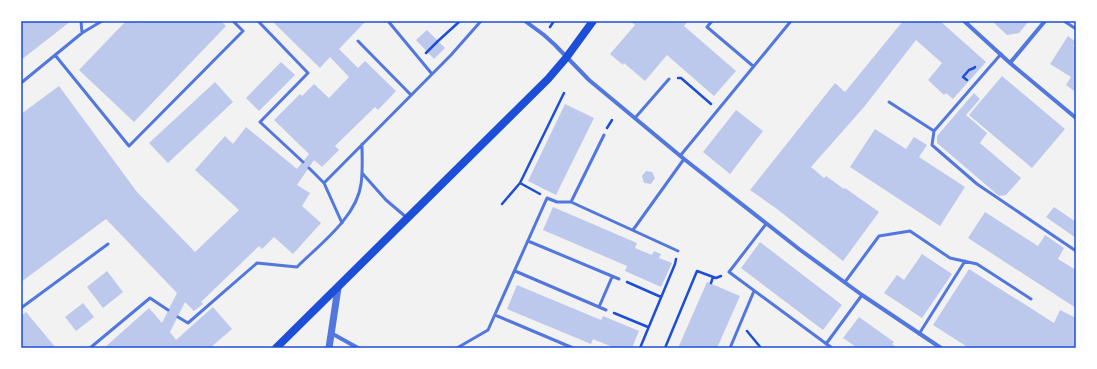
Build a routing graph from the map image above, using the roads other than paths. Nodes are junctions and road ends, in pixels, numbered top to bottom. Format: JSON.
{"nodes":[{"id":1,"x":81,"y":21,"type":"edge"},
{"id":2,"x":102,"y":21,"type":"edge"},
{"id":3,"x":233,"y":21,"type":"edge"},
{"id":4,"x":258,"y":21,"type":"edge"},
{"id":5,"x":388,"y":21,"type":"edge"},
{"id":6,"x":481,"y":21,"type":"edge"},
{"id":7,"x":525,"y":21,"type":"edge"},
{"id":8,"x":593,"y":21,"type":"edge"},
{"id":9,"x":712,"y":21,"type":"edge"},
{"id":10,"x":791,"y":21,"type":"edge"},
{"id":11,"x":964,"y":21,"type":"edge"},
{"id":12,"x":1044,"y":21,"type":"edge"},
{"id":13,"x":1064,"y":21,"type":"edge"},
{"id":14,"x":1076,"y":29,"type":"edge"},
{"id":15,"x":82,"y":33,"type":"junction"},
{"id":16,"x":358,"y":41,"type":"dead end"},
{"id":17,"x":1001,"y":54,"type":"junction"},
{"id":18,"x":55,"y":55,"type":"junction"},
{"id":19,"x":566,"y":58,"type":"junction"},
{"id":20,"x":1010,"y":63,"type":"junction"},
{"id":21,"x":753,"y":66,"type":"junction"},
{"id":22,"x":432,"y":74,"type":"junction"},
{"id":23,"x":669,"y":79,"type":"road end"},
{"id":24,"x":21,"y":83,"type":"edge"},
{"id":25,"x":411,"y":95,"type":"junction"},
{"id":26,"x":889,"y":102,"type":"dead end"},
{"id":27,"x":635,"y":118,"type":"junction"},
{"id":28,"x":1076,"y":118,"type":"edge"},
{"id":29,"x":934,"y":131,"type":"junction"},
{"id":30,"x":604,"y":135,"type":"dead end"},
{"id":31,"x":362,"y":144,"type":"junction"},
{"id":32,"x":682,"y":158,"type":"junction"},
{"id":33,"x":303,"y":162,"type":"dead end"},
{"id":34,"x":309,"y":168,"type":"dead end"},
{"id":35,"x":362,"y":173,"type":"junction"},
{"id":36,"x":324,"y":183,"type":"junction"},
{"id":37,"x":571,"y":202,"type":"junction"},
{"id":38,"x":407,"y":219,"type":"junction"},
{"id":39,"x":342,"y":223,"type":"junction"},
{"id":40,"x":766,"y":224,"type":"junction"},
{"id":41,"x":633,"y":230,"type":"junction"},
{"id":42,"x":528,"y":240,"type":"junction"},
{"id":43,"x":108,"y":244,"type":"dead end"},
{"id":44,"x":678,"y":251,"type":"road end"},
{"id":45,"x":1076,"y":251,"type":"edge"},
{"id":46,"x":965,"y":261,"type":"junction"},
{"id":47,"x":515,"y":271,"type":"junction"},
{"id":48,"x":612,"y":276,"type":"junction"},
{"id":49,"x":619,"y":279,"type":"dead end"},
{"id":50,"x":845,"y":282,"type":"junction"},
{"id":51,"x":338,"y":288,"type":"junction"},
{"id":52,"x":754,"y":291,"type":"junction"},
{"id":53,"x":862,"y":295,"type":"junction"},
{"id":54,"x":1031,"y":299,"type":"dead end"},
{"id":55,"x":599,"y":307,"type":"junction"},
{"id":56,"x":21,"y":308,"type":"edge"},
{"id":57,"x":168,"y":310,"type":"dead end"},
{"id":58,"x":606,"y":310,"type":"road end"},
{"id":59,"x":495,"y":315,"type":"junction"},
{"id":60,"x":178,"y":317,"type":"dead end"},
{"id":61,"x":331,"y":333,"type":"junction"},
{"id":62,"x":919,"y":334,"type":"junction"},
{"id":63,"x":826,"y":344,"type":"junction"},
{"id":64,"x":90,"y":348,"type":"edge"},
{"id":65,"x":276,"y":348,"type":"edge"},
{"id":66,"x":329,"y":348,"type":"edge"},
{"id":67,"x":358,"y":348,"type":"edge"},
{"id":68,"x":457,"y":348,"type":"edge"},
{"id":69,"x":573,"y":348,"type":"edge"},
{"id":70,"x":730,"y":348,"type":"edge"},
{"id":71,"x":832,"y":348,"type":"edge"},
{"id":72,"x":941,"y":348,"type":"edge"}],
"edges":[{"from":1,"to":15,"type":"lane"},
{"from":2,"to":15,"type":"lane"},
{"from":3,"to":18,"type":"lane"},
{"from":4,"to":33,"type":"lane"},
{"from":5,"to":22,"type":"lane"},
{"from":6,"to":22,"type":"lane"},
{"from":7,"to":19,"type":"street"},
{"from":8,"to":19,"type":"main road"},
{"from":9,"to":21,"type":"lane"},
{"from":10,"to":21,"type":"lane"},
{"from":11,"to":17,"type":"street"},
{"from":12,"to":20,"type":"street"},
{"from":13,"to":14,"type":"lane"},
{"from":15,"to":18,"type":"lane"},
{"from":16,"to":25,"type":"lane"},
{"from":17,"to":20,"type":"street"},
{"from":17,"to":29,"type":"lane"},
{"from":18,"to":24,"type":"lane"},
{"from":19,"to":27,"type":"street"},
{"from":19,"to":38,"type":"main road"},
{"from":20,"to":28,"type":"street"},
{"from":21,"to":32,"type":"lane"},
{"from":22,"to":25,"type":"lane"},
{"from":23,"to":27,"type":"lane"},
{"from":25,"to":31,"type":"lane"},
{"from":26,"to":29,"type":"lane"},
{"from":27,"to":32,"type":"street"},
{"from":29,"to":45,"type":"lane"},
{"from":30,"to":37,"type":"lane"},
{"from":31,"to":35,"type":"lane"},
{"from":31,"to":36,"type":"lane"},
{"from":32,"to":40,"type":"street"},
{"from":32,"to":41,"type":"lane"},
{"from":34,"to":36,"type":"lane"},
{"from":35,"to":38,"type":"lane"},
{"from":35,"to":39,"type":"lane"},
{"from":36,"to":39,"type":"lane"},
{"from":37,"to":41,"type":"lane"},
{"from":37,"to":42,"type":"lane"},
{"from":38,"to":51,"type":"main road"},
{"from":39,"to":60,"type":"lane"},
{"from":40,"to":50,"type":"street"},
{"from":40,"to":52,"type":"lane"},
{"from":41,"to":44,"type":"lane"},
{"from":42,"to":47,"type":"lane"},
{"from":42,"to":48,"type":"lane"},
{"from":43,"to":56,"type":"lane"},
{"from":46,"to":50,"type":"lane"},
{"from":46,"to":54,"type":"lane"},
{"from":46,"to":62,"type":"lane"},
{"from":47,"to":55,"type":"lane"},
{"from":47,"to":59,"type":"lane"},
{"from":48,"to":49,"type":"lane"},
{"from":48,"to":55,"type":"lane"},
{"from":50,"to":53,"type":"street"},
{"from":51,"to":61,"type":"street"},
{"from":51,"to":65,"type":"main road"},
{"from":52,"to":63,"type":"lane"},
{"from":52,"to":70,"type":"lane"},
{"from":53,"to":62,"type":"street"},
{"from":53,"to":63,"type":"lane"},
{"from":55,"to":58,"type":"lane"},
{"from":57,"to":64,"type":"lane"},
{"from":59,"to":68,"type":"lane"},
{"from":59,"to":69,"type":"lane"},
{"from":61,"to":66,"type":"street"},
{"from":61,"to":67,"type":"street"},
{"from":62,"to":72,"type":"street"},
{"from":63,"to":71,"type":"lane"}]}
